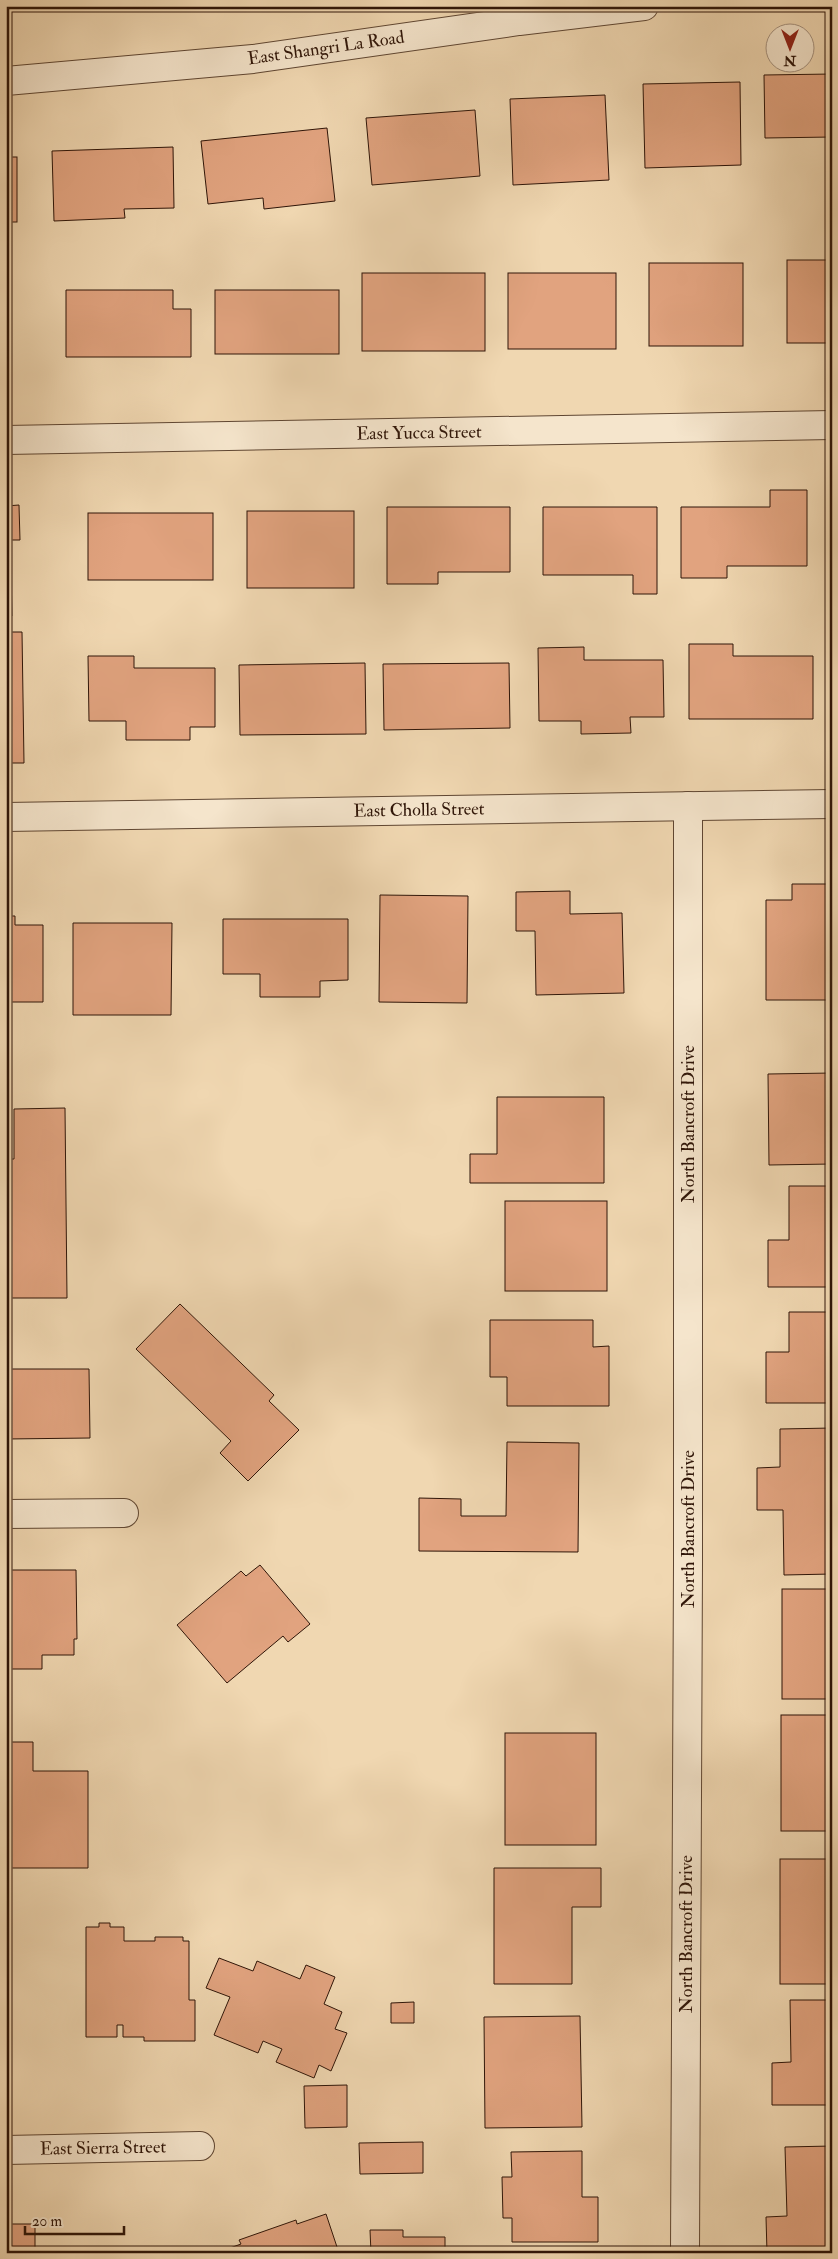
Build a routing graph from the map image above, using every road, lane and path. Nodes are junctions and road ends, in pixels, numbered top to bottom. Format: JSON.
{"nodes":[{"id":1,"x":644,"y":6,"type":"edge"},
{"id":2,"x":6,"y":81,"type":"edge"},
{"id":3,"x":832,"y":425,"type":"edge"},
{"id":4,"x":6,"y":440,"type":"edge"},
{"id":5,"x":832,"y":804,"type":"edge"},
{"id":6,"x":688,"y":806,"type":"junction"},
{"id":7,"x":6,"y":816,"type":"edge"},
{"id":8,"x":124,"y":1513,"type":"dead end"},
{"id":9,"x":6,"y":1514,"type":"edge"},
{"id":10,"x":200,"y":2146,"type":"dead end"},
{"id":11,"x":6,"y":2150,"type":"edge"},
{"id":12,"x":685,"y":2253,"type":"edge"}],
"edges":[{"from":1,"to":2,"type":"street","name":"East Shangri La Road"},
{"from":3,"to":4,"type":"street","name":"East Yucca Street"},
{"from":5,"to":6,"type":"street","name":"East Cholla Street"},
{"from":6,"to":7,"type":"street","name":"East Cholla Street"},
{"from":6,"to":12,"type":"street","name":"North Bancroft Drive"},
{"from":8,"to":9,"type":"street"},
{"from":10,"to":11,"type":"street","name":"East Sierra Street"}]}
